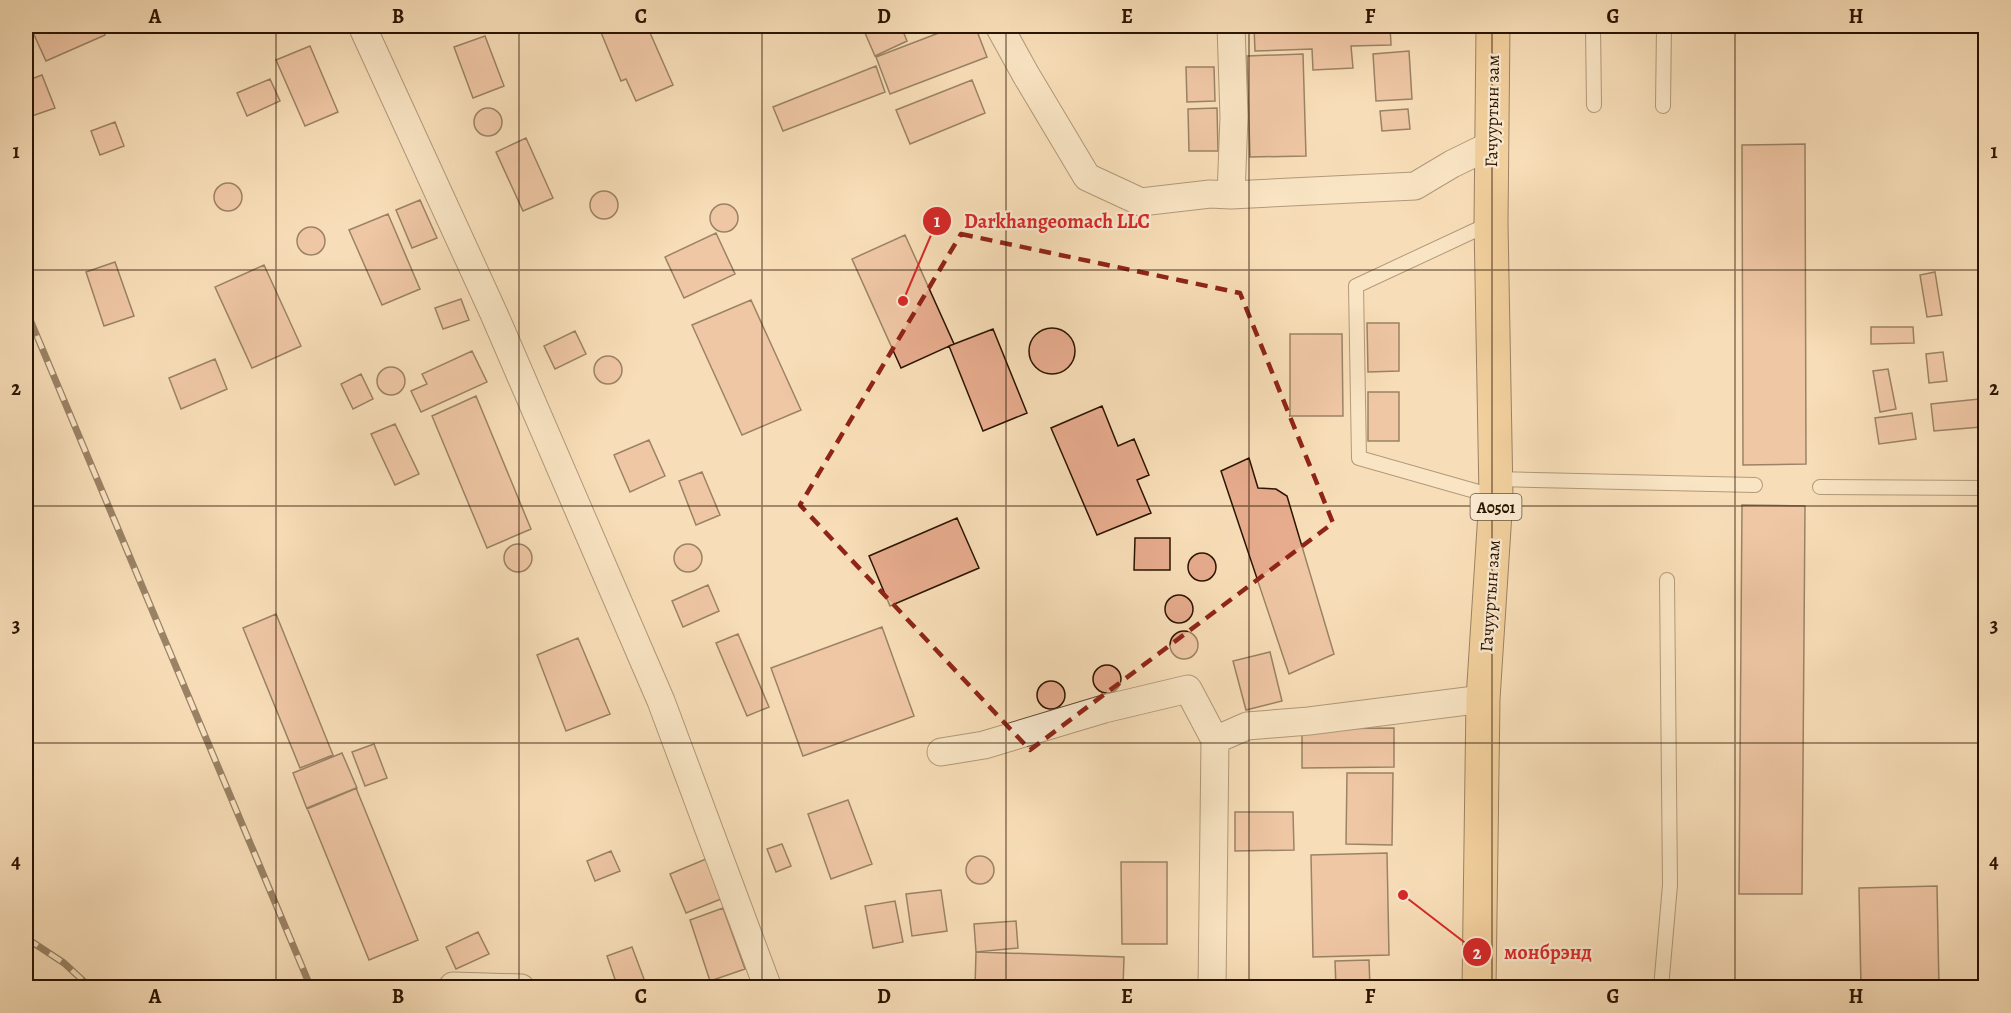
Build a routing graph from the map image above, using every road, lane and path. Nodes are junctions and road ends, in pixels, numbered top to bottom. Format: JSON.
{"nodes":[{"id":1,"x":362,"y":26,"type":"edge"},
{"id":2,"x":999,"y":26,"type":"edge"},
{"id":3,"x":1231,"y":26,"type":"edge"},
{"id":4,"x":1493,"y":26,"type":"edge"},
{"id":5,"x":1593,"y":26,"type":"edge"},
{"id":6,"x":1664,"y":26,"type":"edge"},
{"id":7,"x":1594,"y":105,"type":"dead end"},
{"id":8,"x":1663,"y":106,"type":"dead end"},
{"id":9,"x":1491,"y":145,"type":"junction"},
{"id":10,"x":1231,"y":195,"type":"junction"},
{"id":11,"x":1491,"y":223,"type":"junction"},
{"id":12,"x":1755,"y":485,"type":"dead end"},
{"id":13,"x":1820,"y":487,"type":"dead end"},
{"id":14,"x":1496,"y":488,"type":"junction"},
{"id":15,"x":1986,"y":488,"type":"edge"},
{"id":16,"x":1667,"y":580,"type":"dead end"},
{"id":17,"x":1483,"y":699,"type":"junction"},
{"id":18,"x":1215,"y":740,"type":"junction"},
{"id":19,"x":941,"y":752,"type":"dead end"},
{"id":20,"x":453,"y":986,"type":"dead end"},
{"id":21,"x":521,"y":987,"type":"edge"},
{"id":22,"x":768,"y":987,"type":"edge"},
{"id":23,"x":1212,"y":987,"type":"edge"},
{"id":24,"x":1479,"y":987,"type":"edge"},
{"id":25,"x":1661,"y":987,"type":"edge"}],
"edges":[{"from":1,"to":22,"type":"street"},
{"from":2,"to":10,"type":"street"},
{"from":3,"to":10,"type":"street"},
{"from":4,"to":9,"type":"highway","name":"Гачууртын зам","number":"A0501"},
{"from":5,"to":7,"type":"lane"},
{"from":6,"to":8,"type":"lane"},
{"from":9,"to":10,"type":"street"},
{"from":9,"to":11,"type":"highway","name":"Гачууртын зам","number":"A0501"},
{"from":11,"to":14,"type":"highway","name":"Гачууртын зам","number":"A0501"},
{"from":11,"to":14,"type":"lane"},
{"from":12,"to":14,"type":"lane"},
{"from":13,"to":15,"type":"lane"},
{"from":14,"to":17,"type":"highway","name":"Гачууртын зам","number":"A0501"},
{"from":16,"to":25,"type":"lane"},
{"from":17,"to":18,"type":"street"},
{"from":17,"to":24,"type":"highway","name":"Гачууртын зам","number":"A0501"},
{"from":18,"to":19,"type":"street"},
{"from":18,"to":23,"type":"street"},
{"from":20,"to":21,"type":"street"}]}
